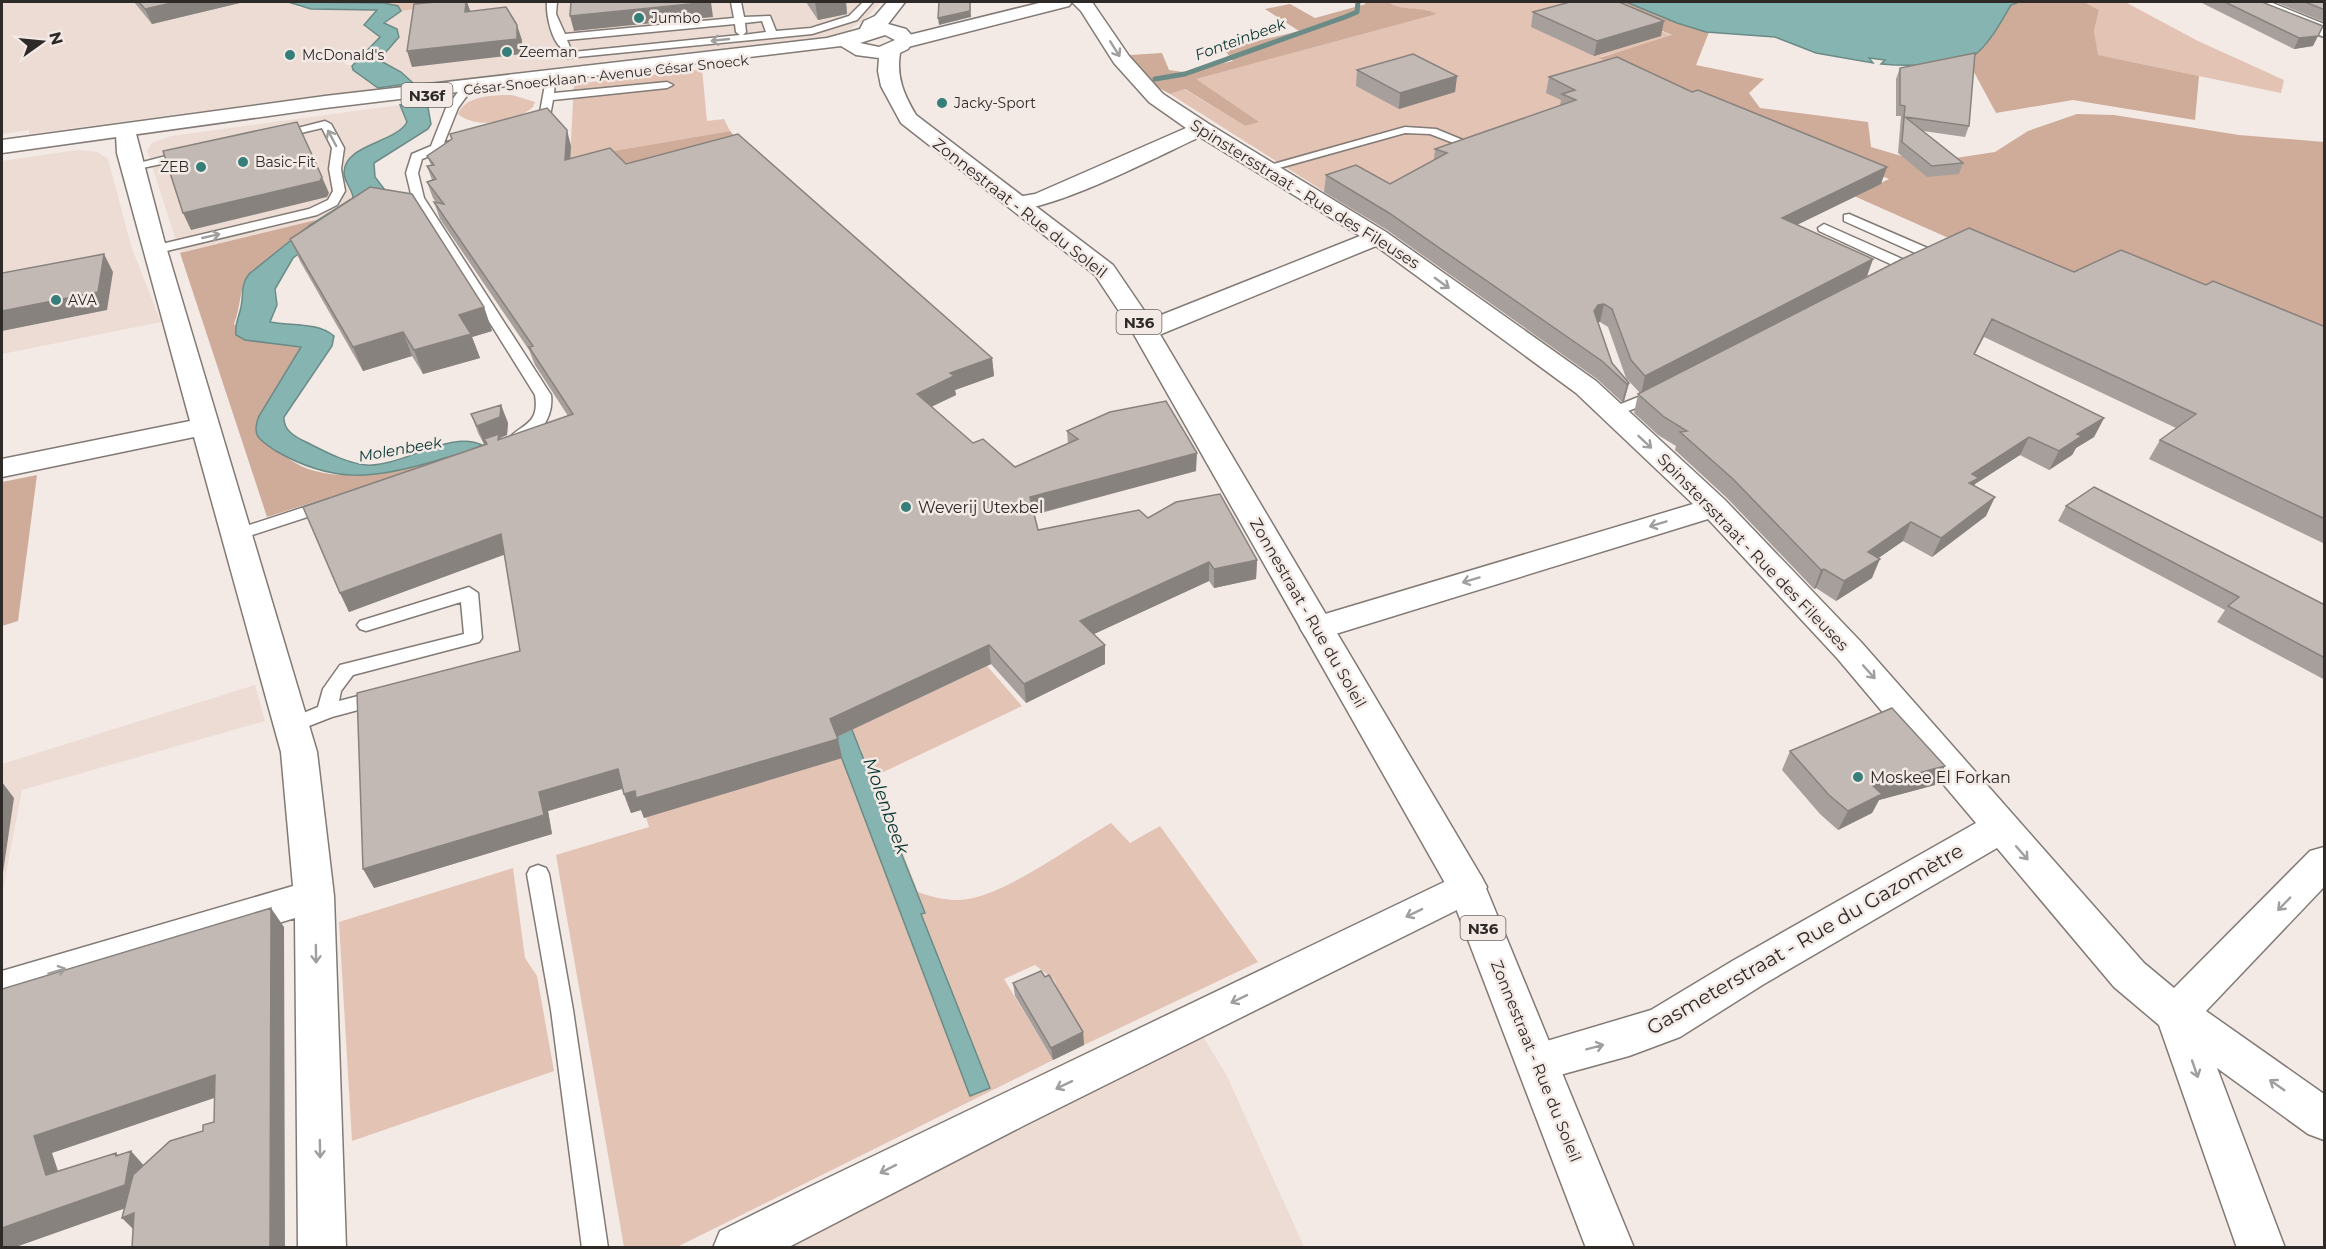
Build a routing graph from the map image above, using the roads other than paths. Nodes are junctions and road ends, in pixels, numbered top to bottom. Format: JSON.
{"nodes":[{"id":1,"x":552,"y":2,"type":"edge"},
{"id":2,"x":736,"y":2,"type":"edge"},
{"id":3,"x":868,"y":2,"type":"edge"},
{"id":4,"x":896,"y":2,"type":"edge"},
{"id":5,"x":1063,"y":2,"type":"edge"},
{"id":6,"x":1081,"y":2,"type":"edge"},
{"id":7,"x":2256,"y":2,"type":"edge"},
{"id":8,"x":739,"y":20,"type":"junction"},
{"id":9,"x":2325,"y":32,"type":"edge"},
{"id":10,"x":772,"y":35,"type":"junction"},
{"id":11,"x":561,"y":38,"type":"junction"},
{"id":12,"x":879,"y":41,"type":"junction"},
{"id":13,"x":743,"y":46,"type":"junction"},
{"id":14,"x":568,"y":64,"type":"junction"},
{"id":15,"x":667,"y":85,"type":"dead end"},
{"id":16,"x":549,"y":89,"type":"junction"},
{"id":17,"x":465,"y":90,"type":"junction"},
{"id":18,"x":523,"y":125,"type":"edge"},
{"id":19,"x":1201,"y":129,"type":"junction"},
{"id":20,"x":127,"y":135,"type":"junction"},
{"id":21,"x":479,"y":137,"type":"edge"},
{"id":22,"x":257,"y":139,"type":"edge"},
{"id":23,"x":1469,"y":145,"type":"edge"},
{"id":24,"x":2,"y":147,"type":"edge"},
{"id":25,"x":436,"y":148,"type":"junction"},
{"id":26,"x":201,"y":152,"type":"edge"},
{"id":27,"x":2,"y":153,"type":"edge"},
{"id":28,"x":133,"y":166,"type":"junction"},
{"id":29,"x":1265,"y":168,"type":"junction"},
{"id":30,"x":1020,"y":203,"type":"junction"},
{"id":31,"x":1849,"y":218,"type":"dead end"},
{"id":32,"x":1824,"y":228,"type":"dead end"},
{"id":33,"x":1378,"y":237,"type":"junction"},
{"id":34,"x":154,"y":250,"type":"junction"},
{"id":35,"x":1904,"y":265,"type":"junction"},
{"id":36,"x":1884,"y":276,"type":"edge"},
{"id":37,"x":1145,"y":331,"type":"junction"},
{"id":38,"x":1624,"y":388,"type":"edge"},
{"id":39,"x":1669,"y":388,"type":"edge"},
{"id":40,"x":1638,"y":404,"type":"junction"},
{"id":41,"x":1613,"y":412,"type":"junction"},
{"id":42,"x":207,"y":426,"type":"junction"},
{"id":43,"x":502,"y":446,"type":"edge"},
{"id":44,"x":2,"y":468,"type":"edge"},
{"id":45,"x":347,"y":498,"type":"edge"},
{"id":46,"x":1714,"y":507,"type":"junction"},
{"id":47,"x":237,"y":535,"type":"junction"},
{"id":48,"x":366,"y":625,"type":"dead end"},
{"id":49,"x":1317,"y":628,"type":"junction"},
{"id":50,"x":396,"y":693,"type":"edge"},
{"id":51,"x":327,"y":711,"type":"junction"},
{"id":52,"x":291,"y":726,"type":"junction"},
{"id":53,"x":2000,"y":828,"type":"junction"},
{"id":54,"x":2325,"y":862,"type":"edge"},
{"id":55,"x":538,"y":874,"type":"dead end"},
{"id":56,"x":1467,"y":887,"type":"junction"},
{"id":57,"x":314,"y":896,"type":"junction"},
{"id":58,"x":2,"y":988,"type":"edge"},
{"id":59,"x":2176,"y":1014,"type":"junction"},
{"id":60,"x":1538,"y":1062,"type":"junction"},
{"id":61,"x":2325,"y":1119,"type":"edge"},
{"id":62,"x":322,"y":1248,"type":"edge"},
{"id":63,"x":595,"y":1248,"type":"edge"},
{"id":64,"x":737,"y":1248,"type":"edge"},
{"id":65,"x":1610,"y":1248,"type":"edge"},
{"id":66,"x":2261,"y":1248,"type":"edge"}],
"edges":[{"from":1,"to":11,"type":"lane"},
{"from":2,"to":8,"type":"lane"},
{"from":3,"to":10,"type":"lane"},
{"from":4,"to":12,"type":"street"},
{"from":5,"to":12,"type":"street"},
{"from":6,"to":19,"type":"street","name":"Spinstersstraat - Rue des Fileuses","one_way":true},
{"from":7,"to":9,"type":"street"},
{"from":8,"to":10,"type":"lane"},
{"from":8,"to":11,"type":"lane"},
{"from":8,"to":13,"type":"lane"},
{"from":10,"to":13,"type":"lane"},
{"from":11,"to":14,"type":"lane"},
{"from":12,"to":13,"type":"street","name":"César Snoecklaan - Avenue César Snoeck","number":"N36f"},
{"from":12,"to":16,"type":"street","name":"César Snoecklaan - Avenue César Snoeck","number":"N36f"},
{"from":12,"to":30,"type":"street","name":"Zonnestraat - Rue du Soleil","number":"N36"},
{"from":13,"to":14,"type":"street","name":"César Snoecklaan - Avenue César Snoeck","number":"N36f","one_way":true},
{"from":14,"to":24,"type":"street","name":"César Snoecklaan - Avenue César Snoeck","number":"N36f"},
{"from":15,"to":16,"type":"lane"},
{"from":16,"to":17,"type":"street","name":"César Snoecklaan - Avenue César Snoeck","number":"N36f"},
{"from":16,"to":18,"type":"lane"},
{"from":17,"to":20,"type":"street","name":"César Snoecklaan - Avenue César Snoeck","number":"N36f"},
{"from":17,"to":25,"type":"lane"},
{"from":19,"to":29,"type":"street","name":"Spinstersstraat - Rue des Fileuses"},
{"from":19,"to":30,"type":"street"},
{"from":20,"to":27,"type":"street","name":"César Snoecklaan - Avenue César Snoeck","number":"N36f"},
{"from":20,"to":28,"type":"street"},
{"from":21,"to":25,"type":"lane"},
{"from":34,"to":22,"type":"lane","one_way":true},
{"from":23,"to":29,"type":"lane"},
{"from":25,"to":43,"type":"lane"},
{"from":26,"to":28,"type":"lane"},
{"from":28,"to":34,"type":"street"},
{"from":29,"to":33,"type":"street","name":"Spinstersstraat - Rue des Fileuses"},
{"from":30,"to":37,"type":"street","name":"Zonnestraat - Rue du Soleil","number":"N36"},
{"from":31,"to":35,"type":"lane"},
{"from":32,"to":35,"type":"lane"},
{"from":33,"to":37,"type":"street"},
{"from":33,"to":41,"type":"street","name":"Spinstersstraat - Rue des Fileuses","one_way":true},
{"from":34,"to":42,"type":"street"},
{"from":35,"to":36,"type":"lane"},
{"from":37,"to":49,"type":"street","name":"Zonnestraat - Rue du Soleil","number":"N36"},
{"from":38,"to":40,"type":"lane"},
{"from":39,"to":40,"type":"lane"},
{"from":40,"to":41,"type":"lane"},
{"from":41,"to":46,"type":"street","name":"Spinstersstraat - Rue des Fileuses","one_way":true},
{"from":42,"to":44,"type":"street"},
{"from":42,"to":47,"type":"street"},
{"from":45,"to":47,"type":"lane"},
{"from":46,"to":49,"type":"street","one_way":true},
{"from":46,"to":53,"type":"street","name":"Spinstersstraat - Rue des Fileuses","one_way":true},
{"from":47,"to":52,"type":"street"},
{"from":48,"to":51,"type":"lane"},
{"from":49,"to":56,"type":"street","name":"Zonnestraat - Rue du Soleil","number":"N36"},
{"from":50,"to":51,"type":"lane"},
{"from":51,"to":52,"type":"lane"},
{"from":52,"to":57,"type":"street"},
{"from":53,"to":59,"type":"street","name":"Spinstersstraat - Rue des Fileuses","one_way":true},
{"from":60,"to":53,"type":"street","name":"Gasmeterstraat - Rue du Gazomètre","one_way":true},
{"from":54,"to":59,"type":"street","one_way":true},
{"from":55,"to":63,"type":"lane"},
{"from":56,"to":60,"type":"street","name":"Zonnestraat - Rue du Soleil","number":"N36"},
{"from":56,"to":64,"type":"street","one_way":true},
{"from":58,"to":57,"type":"street","one_way":true},
{"from":57,"to":62,"type":"street","one_way":true},
{"from":61,"to":59,"type":"street","name":"Spinstersstraat - Rue des Fileuses","one_way":true},
{"from":59,"to":66,"type":"street","one_way":true},
{"from":60,"to":65,"type":"street","name":"Zonnestraat - Rue du Soleil","number":"N36"}]}
